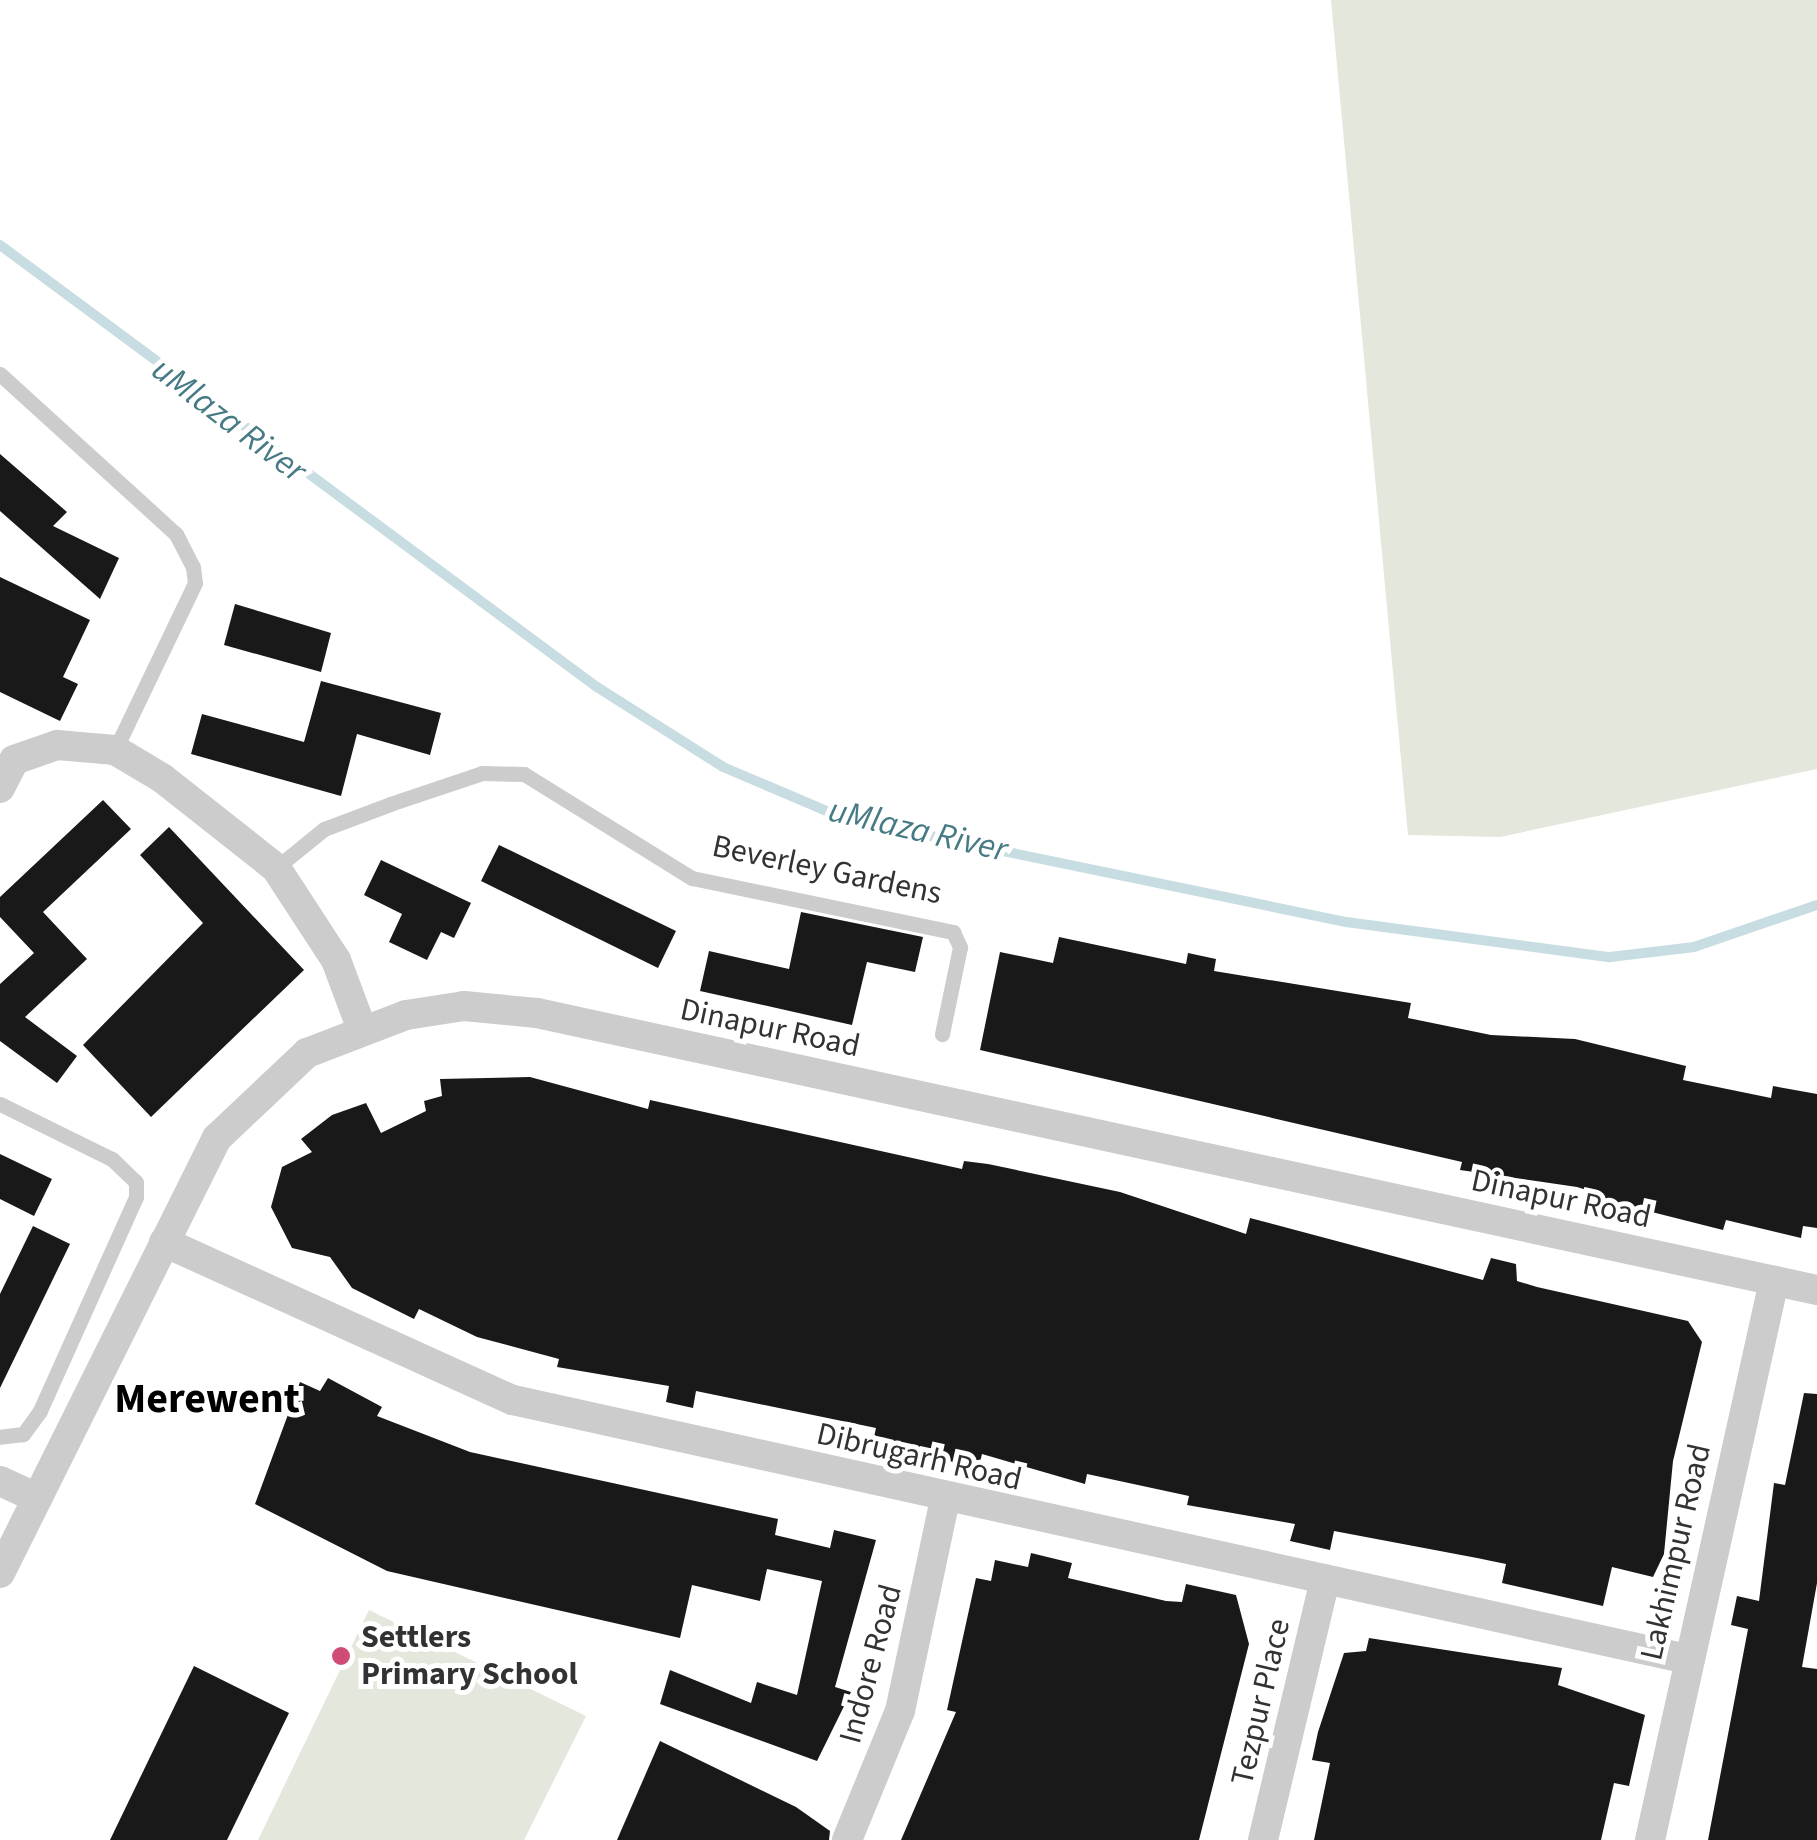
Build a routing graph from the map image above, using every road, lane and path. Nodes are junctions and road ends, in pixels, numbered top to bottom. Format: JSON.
{"nodes":[{"id":1,"x":0,"y":374,"type":"edge"},
{"id":2,"x":114,"y":750,"type":"junction"},
{"id":3,"x":4,"y":767,"type":"edge"},
{"id":4,"x":276,"y":868,"type":"junction"},
{"id":5,"x":361,"y":1027,"type":"junction"},
{"id":6,"x":942,"y":1034,"type":"dead end"},
{"id":7,"x":0,"y":1104,"type":"edge"},
{"id":8,"x":164,"y":1242,"type":"junction"},
{"id":9,"x":1774,"y":1281,"type":"junction"},
{"id":10,"x":1817,"y":1290,"type":"edge"},
{"id":11,"x":0,"y":1436,"type":"edge"},
{"id":12,"x":0,"y":1481,"type":"edge"},
{"id":13,"x":37,"y":1498,"type":"junction"},
{"id":14,"x":946,"y":1500,"type":"junction"},
{"id":15,"x":0,"y":1573,"type":"edge"},
{"id":16,"x":1325,"y":1580,"type":"junction"},
{"id":17,"x":1686,"y":1659,"type":"junction"},
{"id":18,"x":846,"y":1840,"type":"edge"},
{"id":19,"x":1263,"y":1840,"type":"edge"},
{"id":20,"x":1650,"y":1840,"type":"edge"}],
"edges":[{"from":1,"to":2,"type":"lane"},
{"from":2,"to":3,"type":"street"},
{"from":2,"to":4,"type":"street"},
{"from":4,"to":5,"type":"street"},
{"from":4,"to":6,"type":"lane","name":"Beverley Gardens"},
{"from":5,"to":8,"type":"street","name":"Dinapur Road"},
{"from":5,"to":9,"type":"street","name":"Dinapur Road"},
{"from":7,"to":11,"type":"lane"},
{"from":8,"to":13,"type":"street","name":"Dinapur Road"},
{"from":8,"to":14,"type":"street","name":"Dibrugarh Road"},
{"from":9,"to":10,"type":"street","name":"Dinapur Road"},
{"from":9,"to":17,"type":"street","name":"Lakhimpur Road"},
{"from":12,"to":13,"type":"street"},
{"from":13,"to":15,"type":"street","name":"Dinapur Road"},
{"from":14,"to":16,"type":"street","name":"Dibrugarh Road"},
{"from":14,"to":18,"type":"street","name":"Indore Road"},
{"from":16,"to":17,"type":"street","name":"Dibrugarh Road"},
{"from":16,"to":19,"type":"street","name":"Tezpur Place"},
{"from":17,"to":20,"type":"street","name":"Lakhimpur Road"}]}
